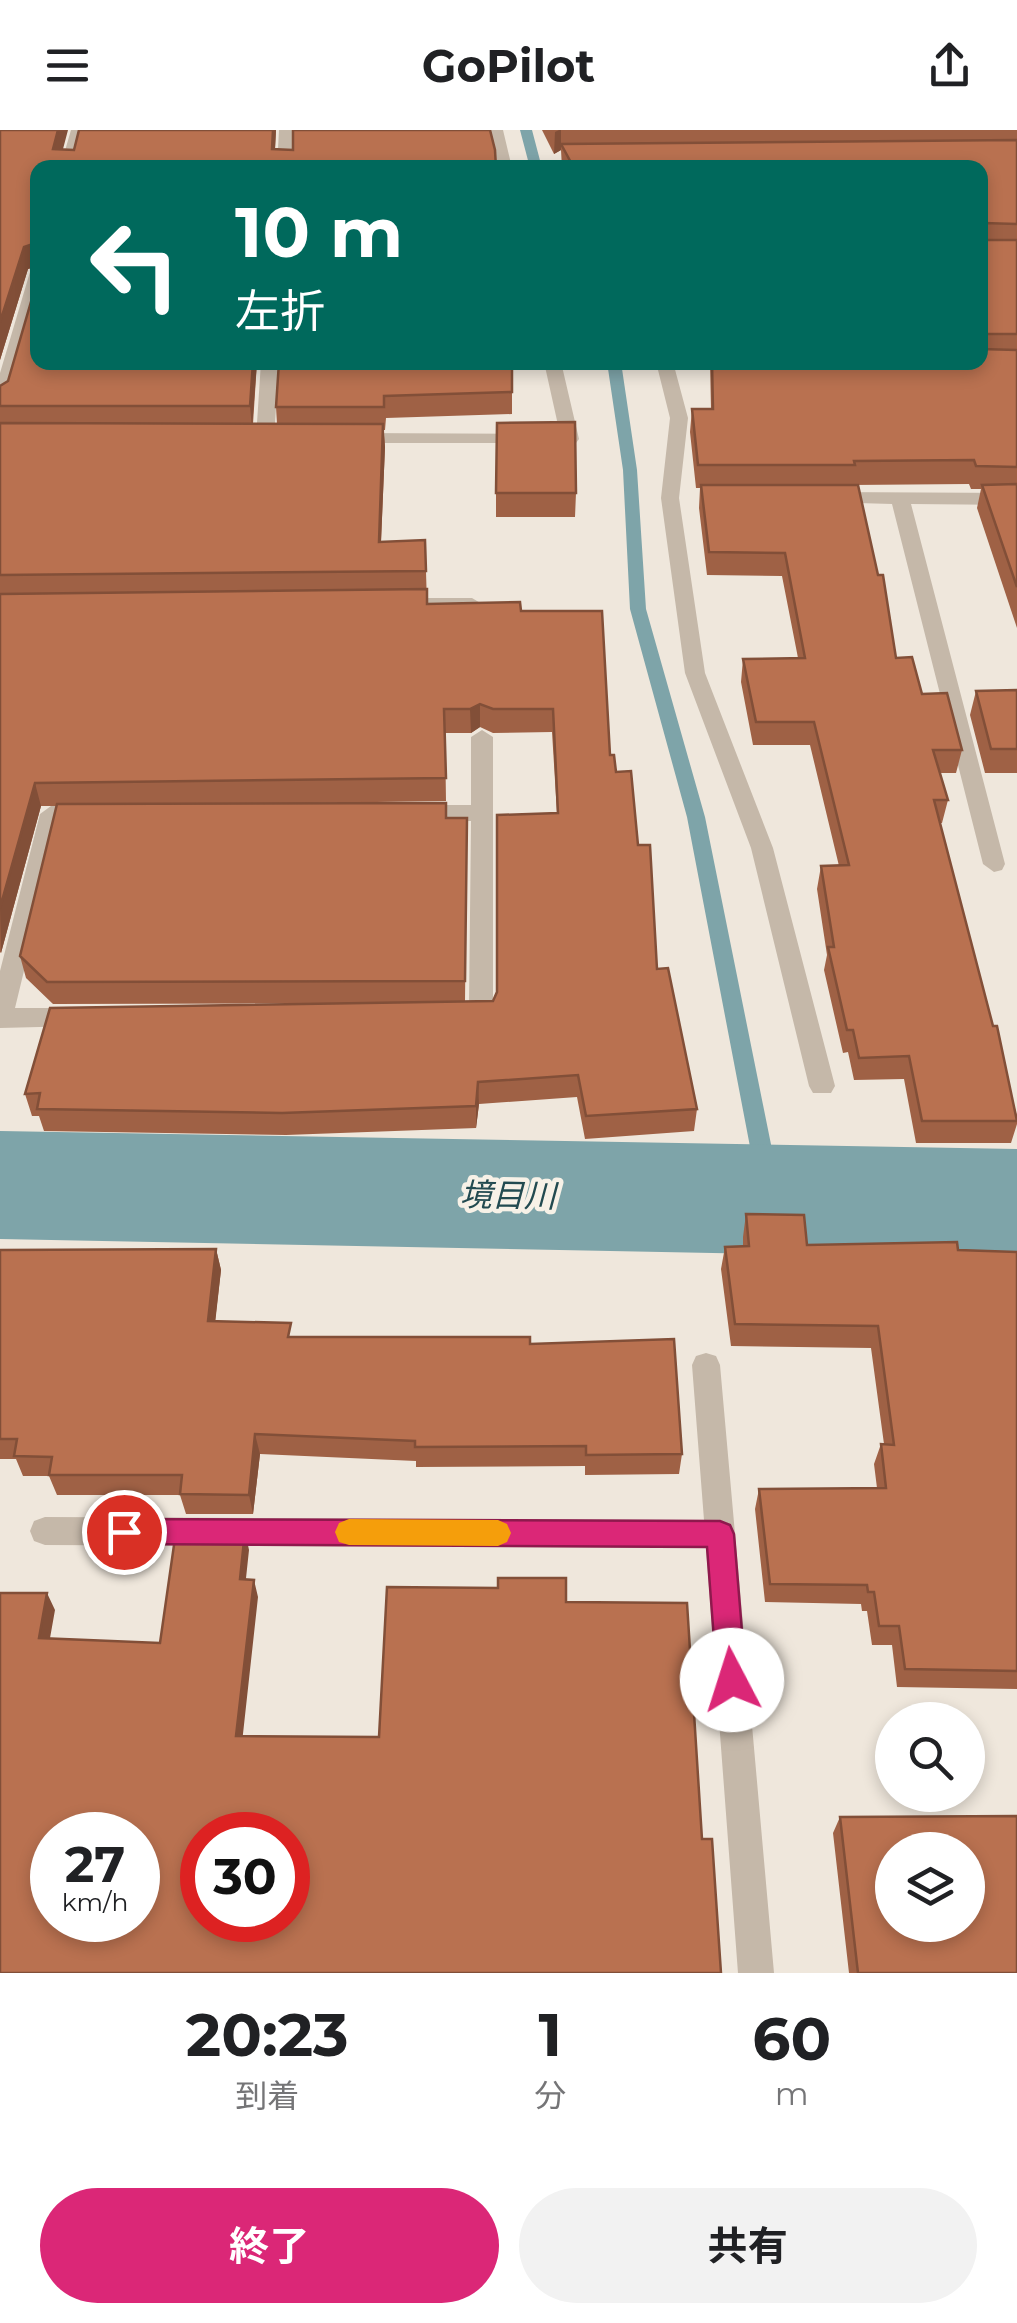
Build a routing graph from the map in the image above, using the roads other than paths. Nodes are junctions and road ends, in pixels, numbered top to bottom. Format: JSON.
{"nodes":[{"id":1,"x":78,"y":130,"type":"edge"},
{"id":2,"x":286,"y":130,"type":"edge"},
{"id":3,"x":496,"y":130,"type":"edge"},
{"id":4,"x":69,"y":160,"type":"edge"},
{"id":5,"x":284,"y":160,"type":"edge"},
{"id":6,"x":503,"y":160,"type":"edge"},
{"id":7,"x":30,"y":300,"type":"edge"},
{"id":8,"x":269,"y":370,"type":"edge"},
{"id":9,"x":554,"y":370,"type":"edge"},
{"id":10,"x":666,"y":370,"type":"edge"},
{"id":11,"x":0,"y":403,"type":"edge"},
{"id":12,"x":265,"y":438,"type":"edge"},
{"id":13,"x":341,"y":438,"type":"edge"},
{"id":14,"x":804,"y":498,"type":"edge"},
{"id":15,"x":900,"y":498,"type":"junction"},
{"id":16,"x":1017,"y":499,"type":"edge"},
{"id":17,"x":374,"y":604,"type":"edge"},
{"id":18,"x":492,"y":604,"type":"edge"},
{"id":19,"x":482,"y":737,"type":"edge"},
{"id":20,"x":382,"y":813,"type":"edge"},
{"id":21,"x":479,"y":813,"type":"junction"},
{"id":22,"x":110,"y":814,"type":"edge"},
{"id":23,"x":994,"y":864,"type":"dead end"},
{"id":24,"x":442,"y":1016,"type":"edge"},
{"id":25,"x":96,"y":1017,"type":"edge"},
{"id":26,"x":0,"y":1018,"type":"edge"},
{"id":27,"x":822,"y":1086,"type":"dead end"},
{"id":28,"x":706,"y":1366,"type":"dead end"},
{"id":29,"x":45,"y":1531,"type":"dead end"},
{"id":30,"x":720,"y":1534,"type":"junction"},
{"id":31,"x":756,"y":1973,"type":"edge"}],
"edges":[{"from":1,"to":4,"type":"street"},
{"from":2,"to":5,"type":"street"},
{"from":3,"to":6,"type":"street"},
{"from":7,"to":11,"type":"street"},
{"from":8,"to":12,"type":"street"},
{"from":9,"to":13,"type":"street"},
{"from":10,"to":27,"type":"street"},
{"from":14,"to":15,"type":"street"},
{"from":15,"to":16,"type":"street"},
{"from":15,"to":23,"type":"street"},
{"from":17,"to":18,"type":"street"},
{"from":19,"to":21,"type":"street"},
{"from":20,"to":21,"type":"street"},
{"from":21,"to":24,"type":"street"},
{"from":22,"to":26,"type":"street"},
{"from":25,"to":26,"type":"street"},
{"from":28,"to":30,"type":"street"},
{"from":29,"to":30,"type":"street"},
{"from":30,"to":31,"type":"street"}]}
